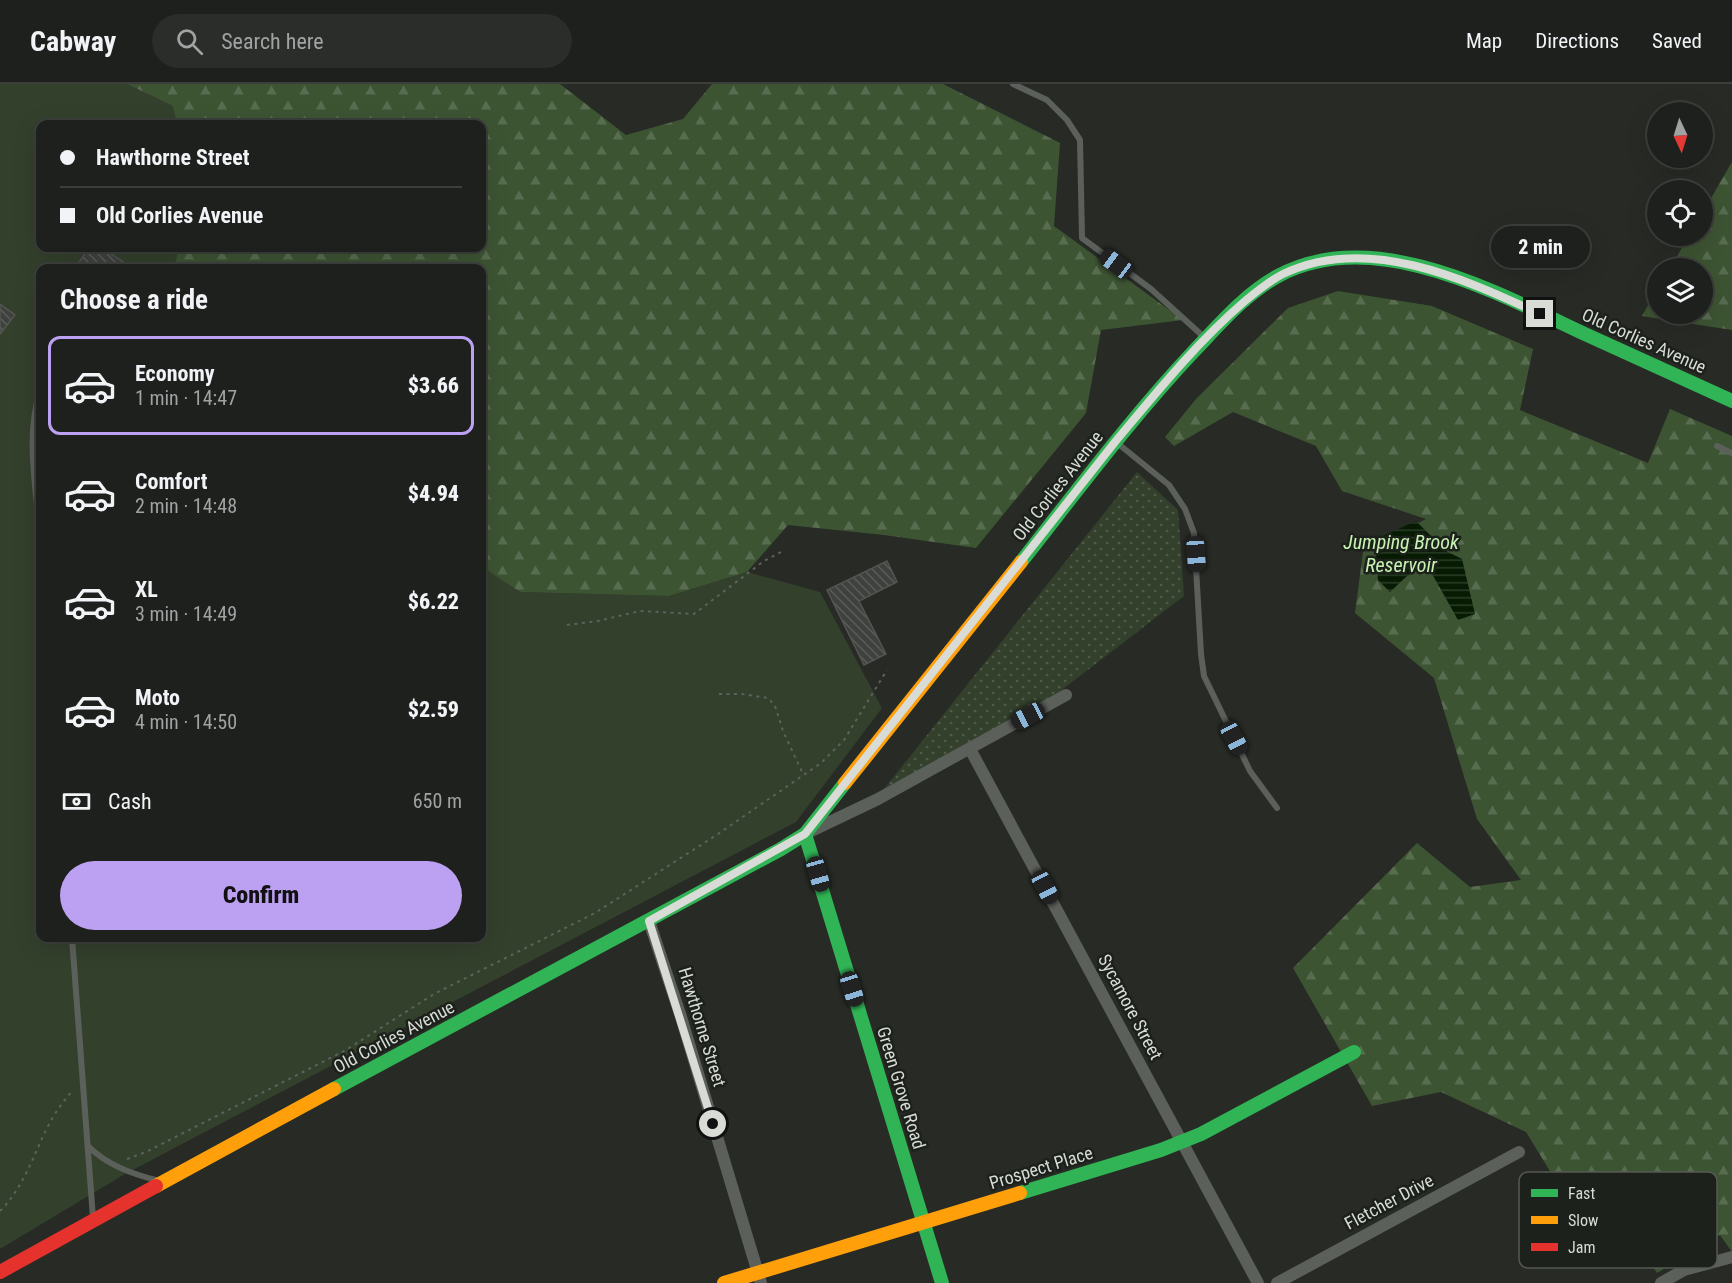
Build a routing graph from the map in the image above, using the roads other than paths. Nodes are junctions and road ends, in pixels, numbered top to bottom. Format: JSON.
{"nodes":[{"id":1,"x":1013,"y":84,"type":"edge"},
{"id":2,"x":1206,"y":338,"type":"junction"},
{"id":3,"x":1732,"y":401,"type":"edge"},
{"id":4,"x":36,"y":404,"type":"edge"},
{"id":5,"x":1115,"y":442,"type":"junction"},
{"id":6,"x":1717,"y":446,"type":"dead end"},
{"id":7,"x":1732,"y":453,"type":"edge"},
{"id":8,"x":36,"y":482,"type":"edge"},
{"id":9,"x":1066,"y":695,"type":"dead end"},
{"id":10,"x":970,"y":749,"type":"junction"},
{"id":11,"x":1277,"y":808,"type":"dead end"},
{"id":12,"x":805,"y":834,"type":"junction"},
{"id":13,"x":649,"y":921,"type":"junction"},
{"id":14,"x":72,"y":942,"type":"edge"},
{"id":15,"x":1354,"y":1052,"type":"dead end"},
{"id":16,"x":1183,"y":1142,"type":"junction"},
{"id":17,"x":88,"y":1145,"type":"junction"},
{"id":18,"x":1519,"y":1152,"type":"dead end"},
{"id":19,"x":162,"y":1181,"type":"junction"},
{"id":20,"x":93,"y":1219,"type":"junction"},
{"id":21,"x":924,"y":1223,"type":"junction"},
{"id":22,"x":1732,"y":1257,"type":"edge"},
{"id":23,"x":1717,"y":1261,"type":"edge"},
{"id":24,"x":1691,"y":1268,"type":"edge"},
{"id":25,"x":0,"y":1272,"type":"edge"},
{"id":26,"x":760,"y":1278,"type":"edge"},
{"id":27,"x":724,"y":1283,"type":"edge"},
{"id":28,"x":942,"y":1283,"type":"edge"},
{"id":29,"x":1258,"y":1283,"type":"edge"},
{"id":30,"x":1277,"y":1283,"type":"edge"},
{"id":31,"x":1660,"y":1283,"type":"edge"}],
"edges":[{"from":1,"to":2,"type":"lane"},
{"from":2,"to":3,"type":"street","name":"Old Corlies Avenue"},
{"from":2,"to":5,"type":"street","name":"Old Corlies Avenue"},
{"from":4,"to":8,"type":"lane"},
{"from":5,"to":11,"type":"lane"},
{"from":5,"to":12,"type":"street","name":"Old Corlies Avenue"},
{"from":6,"to":7,"type":"lane"},
{"from":9,"to":10,"type":"street","name":"Old Corlies Avenue"},
{"from":10,"to":12,"type":"street","name":"Old Corlies Avenue"},
{"from":10,"to":16,"type":"street","name":"Sycamore Street"},
{"from":12,"to":13,"type":"street","name":"Old Corlies Avenue"},
{"from":12,"to":21,"type":"street","name":"Green Grove Road"},
{"from":13,"to":19,"type":"street","name":"Old Corlies Avenue"},
{"from":13,"to":26,"type":"street","name":"Hawthorne Street"},
{"from":14,"to":17,"type":"lane"},
{"from":15,"to":16,"type":"street","name":"Prospect Place"},
{"from":16,"to":21,"type":"street","name":"Prospect Place"},
{"from":16,"to":29,"type":"street","name":"Sycamore Street"},
{"from":17,"to":19,"type":"lane"},
{"from":17,"to":20,"type":"lane"},
{"from":18,"to":30,"type":"street","name":"Fletcher Drive"},
{"from":19,"to":20,"type":"street","name":"Old Corlies Avenue"},
{"from":20,"to":25,"type":"street","name":"Old Corlies Avenue"},
{"from":21,"to":26,"type":"street","name":"Prospect Place"},
{"from":21,"to":28,"type":"street","name":"Green Grove Road"},
{"from":22,"to":23,"type":"street"},
{"from":24,"to":31,"type":"street"},
{"from":26,"to":27,"type":"street","name":"Prospect Place"}]}
